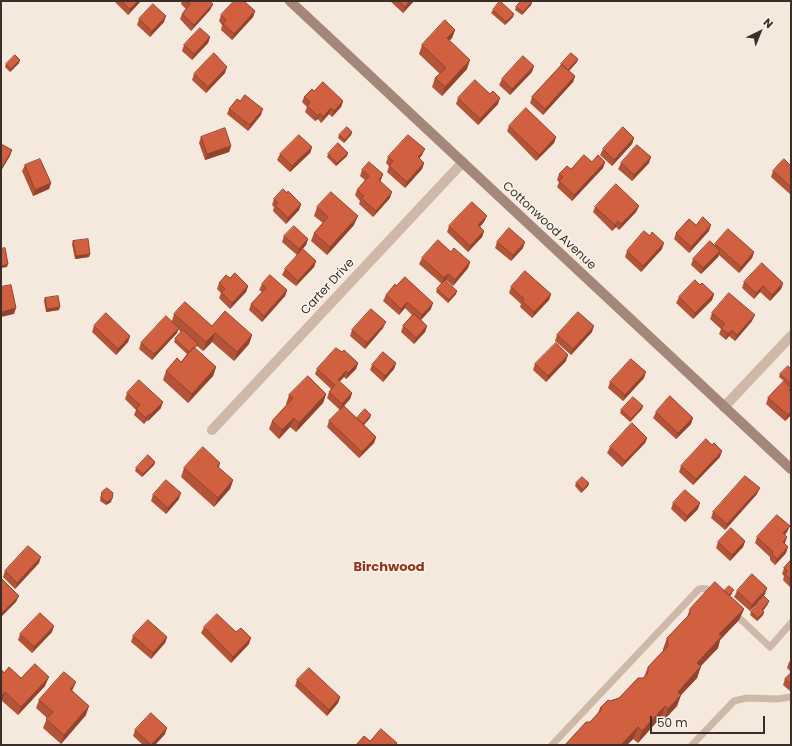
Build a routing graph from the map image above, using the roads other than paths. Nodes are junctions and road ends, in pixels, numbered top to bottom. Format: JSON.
{"nodes":[{"id":1,"x":290,"y":1,"type":"edge"},
{"id":2,"x":463,"y":162,"type":"junction"},
{"id":3,"x":791,"y":336,"type":"edge"},
{"id":4,"x":724,"y":408,"type":"junction"},
{"id":5,"x":212,"y":430,"type":"dead end"},
{"id":6,"x":791,"y":469,"type":"edge"},
{"id":7,"x":791,"y":623,"type":"edge"},
{"id":8,"x":791,"y":697,"type":"edge"},
{"id":9,"x":552,"y":745,"type":"edge"},
{"id":10,"x":692,"y":745,"type":"edge"}],
"edges":[{"from":1,"to":2,"type":"street","name":"Cottonwood Avenue"},
{"from":2,"to":4,"type":"street","name":"Cottonwood Avenue"},
{"from":2,"to":5,"type":"street","name":"Carter Drive"},
{"from":3,"to":4,"type":"street"},
{"from":4,"to":6,"type":"street","name":"Cottonwood Avenue"},
{"from":7,"to":9,"type":"lane"},
{"from":8,"to":10,"type":"lane"}]}
